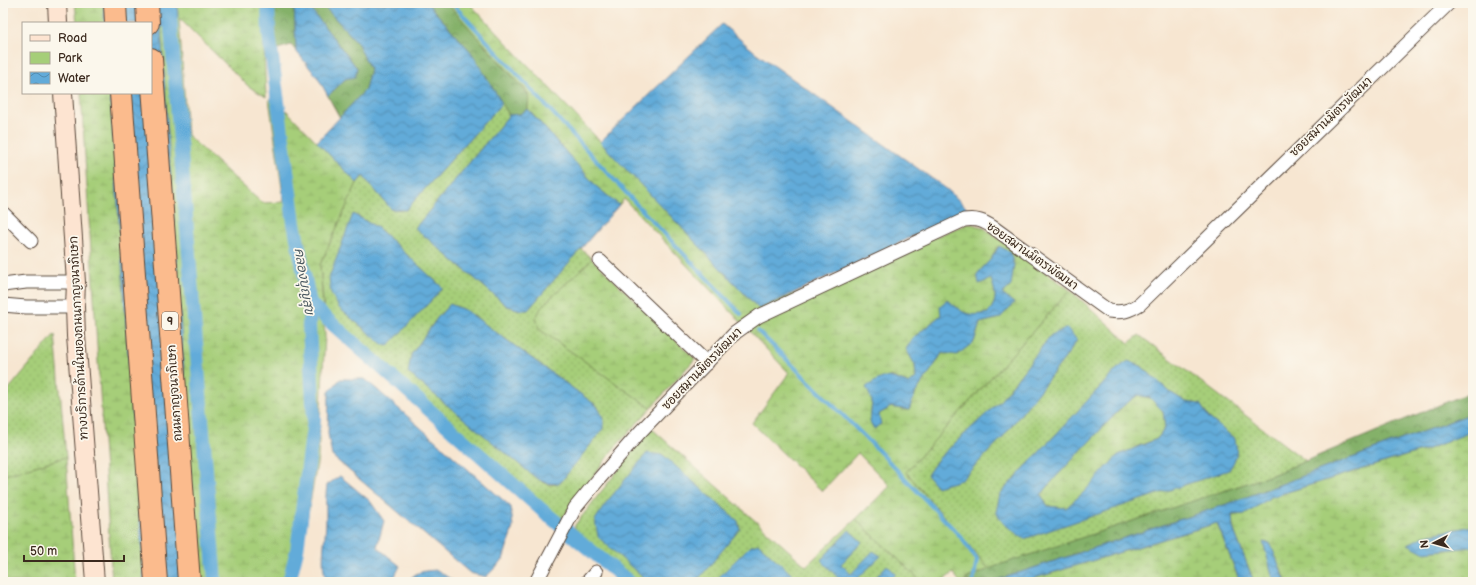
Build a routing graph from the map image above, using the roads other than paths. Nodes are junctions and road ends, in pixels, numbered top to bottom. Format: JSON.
{"nodes":[{"id":1,"x":57,"y":3,"type":"edge"},
{"id":2,"x":115,"y":3,"type":"edge"},
{"id":3,"x":147,"y":3,"type":"edge"},
{"id":4,"x":1449,"y":3,"type":"edge"},
{"id":5,"x":58,"y":22,"type":"edge"},
{"id":6,"x":116,"y":22,"type":"edge"},
{"id":7,"x":148,"y":22,"type":"edge"},
{"id":8,"x":152,"y":74,"type":"edge"},
{"id":9,"x":63,"y":94,"type":"edge"},
{"id":10,"x":121,"y":94,"type":"edge"},
{"id":11,"x":3,"y":213,"type":"edge"},
{"id":12,"x":31,"y":240,"type":"dead end"},
{"id":13,"x":600,"y":261,"type":"dead end"},
{"id":14,"x":76,"y":282,"type":"junction"},
{"id":15,"x":3,"y":285,"type":"edge"},
{"id":16,"x":3,"y":305,"type":"edge"},
{"id":17,"x":75,"y":307,"type":"junction"},
{"id":18,"x":707,"y":363,"type":"junction"},
{"id":19,"x":596,"y":572,"type":"dead end"},
{"id":20,"x":95,"y":582,"type":"edge"},
{"id":21,"x":156,"y":582,"type":"edge"},
{"id":22,"x":189,"y":582,"type":"edge"},
{"id":23,"x":536,"y":582,"type":"edge"},
{"id":24,"x":587,"y":582,"type":"edge"}],
"edges":[{"from":1,"to":5,"type":"main road"},
{"from":2,"to":6,"type":"highway"},
{"from":3,"to":7,"type":"highway"},
{"from":4,"to":18,"type":"street","name":"ซอยสมานมิตรพัฒนา"},
{"from":8,"to":22,"type":"highway","name":"ถนนกาญจนาภิเษก","number":"9"},
{"from":9,"to":14,"type":"main road","name":"ทางบริการด้านในของถนนกาญจนาภิเษก"},
{"from":10,"to":21,"type":"highway"},
{"from":11,"to":12,"type":"street"},
{"from":13,"to":18,"type":"street"},
{"from":14,"to":15,"type":"street"},
{"from":14,"to":17,"type":"main road","name":"ทางบริการด้านในของถนนกาญจนาภิเษก"},
{"from":16,"to":17,"type":"street"},
{"from":17,"to":20,"type":"main road","name":"ทางบริการด้านในของถนนกาญจนาภิเษก"},
{"from":18,"to":23,"type":"street","name":"ซอยสมานมิตรพัฒนา"},
{"from":19,"to":24,"type":"street"}]}
